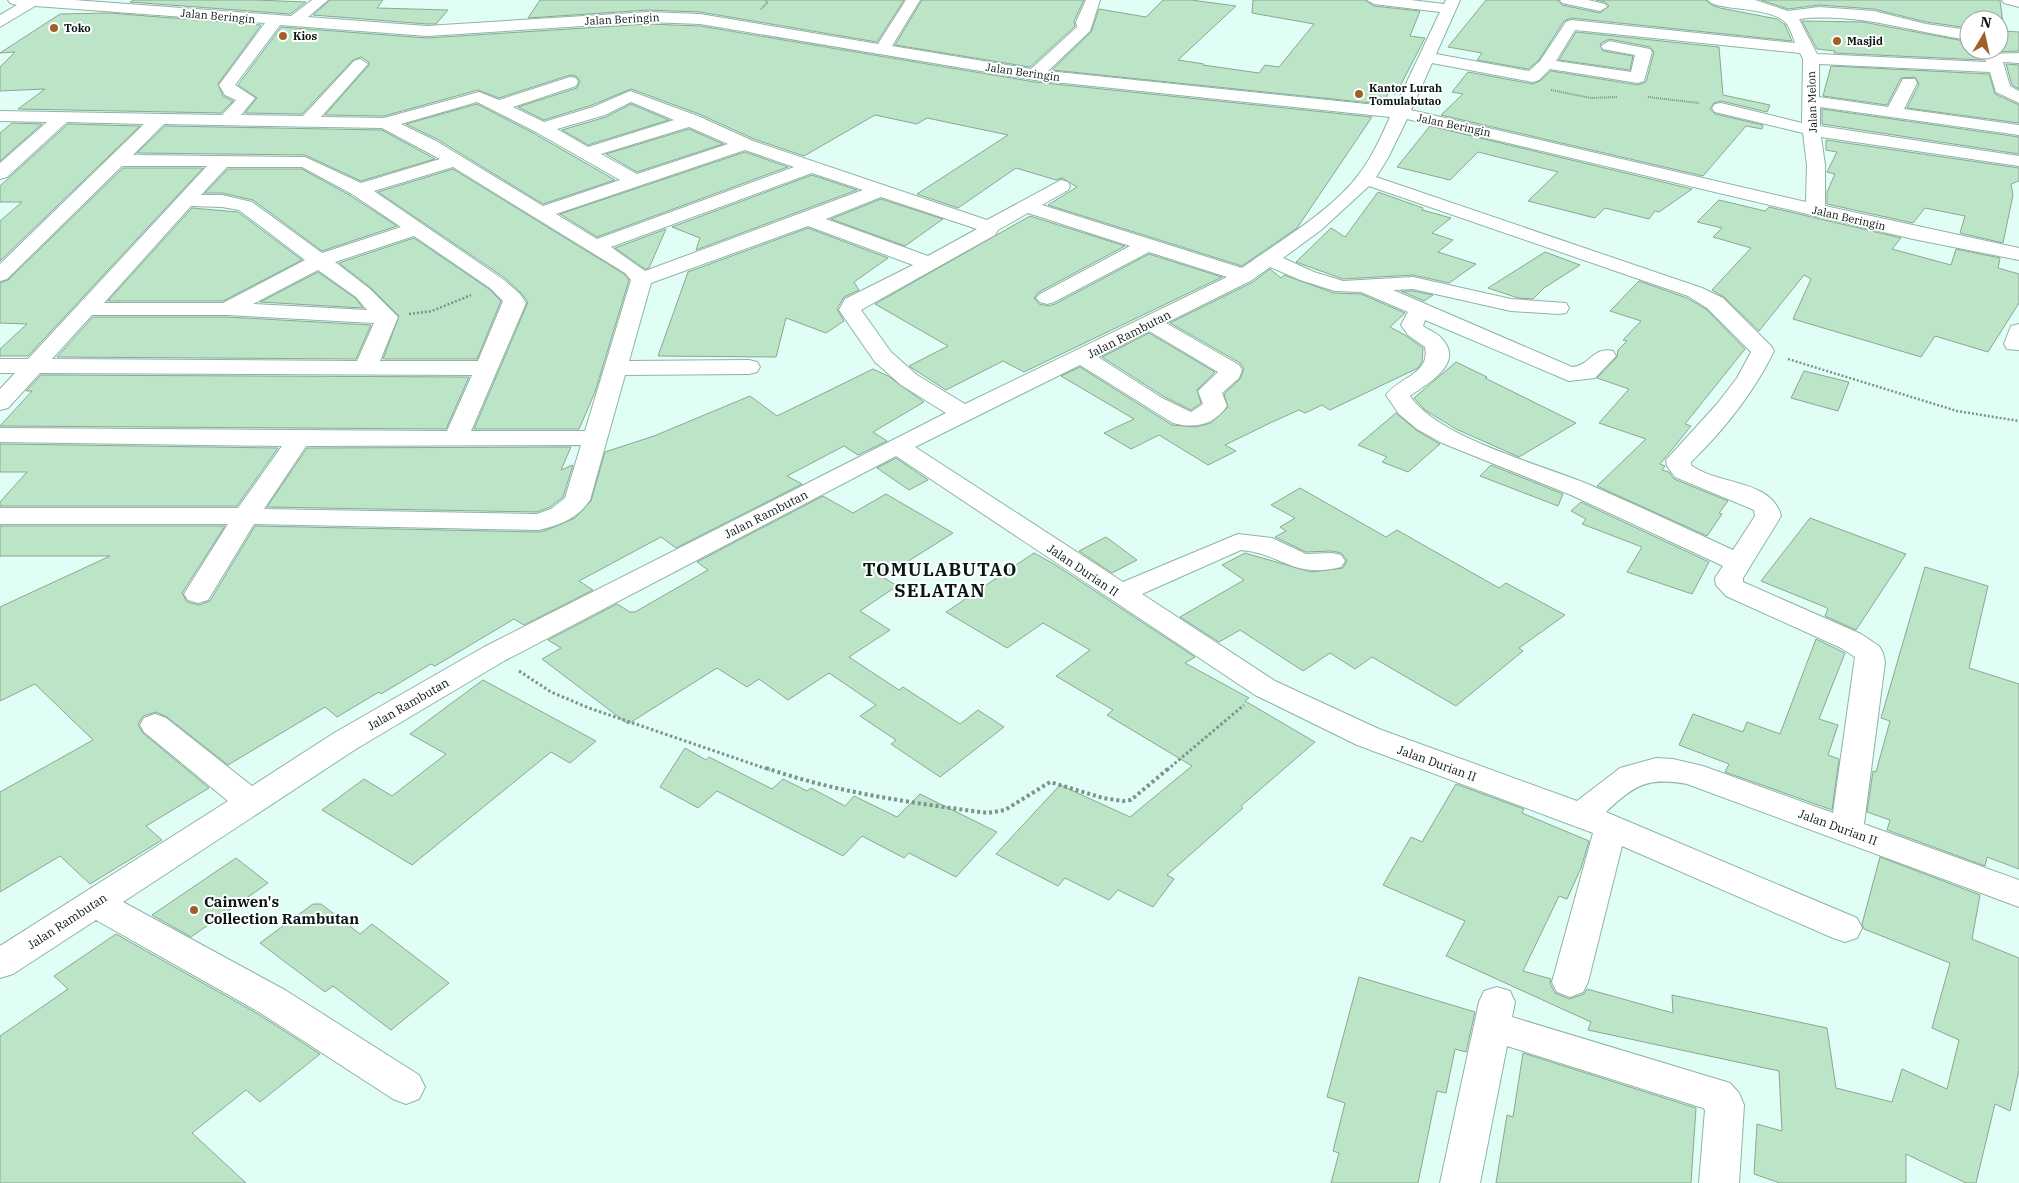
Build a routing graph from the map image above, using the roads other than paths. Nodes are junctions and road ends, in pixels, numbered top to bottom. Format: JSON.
{"nodes":[{"id":1,"x":15,"y":0,"type":"edge"},
{"id":2,"x":322,"y":0,"type":"edge"},
{"id":3,"x":913,"y":0,"type":"edge"},
{"id":4,"x":1093,"y":0,"type":"edge"},
{"id":5,"x":1374,"y":0,"type":"edge"},
{"id":6,"x":1568,"y":0,"type":"edge"},
{"id":7,"x":1715,"y":0,"type":"edge"},
{"id":8,"x":2009,"y":0,"type":"edge"},
{"id":9,"x":33,"y":2,"type":"junction"},
{"id":10,"x":1747,"y":2,"type":"edge"},
{"id":11,"x":2019,"y":3,"type":"edge"},
{"id":12,"x":1450,"y":5,"type":"edge"},
{"id":13,"x":1600,"y":7,"type":"dead end"},
{"id":14,"x":1787,"y":16,"type":"junction"},
{"id":15,"x":275,"y":21,"type":"junction"},
{"id":16,"x":0,"y":22,"type":"edge"},
{"id":17,"x":293,"y":22,"type":"junction"},
{"id":18,"x":1959,"y":34,"type":"edge"},
{"id":19,"x":1562,"y":40,"type":"junction"},
{"id":20,"x":883,"y":50,"type":"junction"},
{"id":21,"x":1808,"y":54,"type":"junction"},
{"id":22,"x":1427,"y":57,"type":"junction"},
{"id":23,"x":2019,"y":58,"type":"edge"},
{"id":24,"x":360,"y":64,"type":"dead end"},
{"id":25,"x":1546,"y":64,"type":"junction"},
{"id":26,"x":1997,"y":67,"type":"junction"},
{"id":27,"x":1035,"y":74,"type":"junction"},
{"id":28,"x":570,"y":82,"type":"dead end"},
{"id":29,"x":1909,"y":83,"type":"dead end"},
{"id":30,"x":2019,"y":98,"type":"edge"},
{"id":31,"x":1812,"y":101,"type":"junction"},
{"id":32,"x":499,"y":106,"type":"junction"},
{"id":33,"x":1721,"y":108,"type":"dead end"},
{"id":34,"x":1894,"y":112,"type":"junction"},
{"id":35,"x":1401,"y":113,"type":"junction"},
{"id":36,"x":0,"y":116,"type":"edge"},
{"id":37,"x":64,"y":117,"type":"junction"},
{"id":38,"x":160,"y":118,"type":"junction"},
{"id":39,"x":228,"y":119,"type":"junction"},
{"id":40,"x":309,"y":120,"type":"junction"},
{"id":41,"x":692,"y":120,"type":"junction"},
{"id":42,"x":385,"y":123,"type":"junction"},
{"id":43,"x":542,"y":128,"type":"junction"},
{"id":44,"x":1812,"y":130,"type":"junction"},
{"id":45,"x":2019,"y":130,"type":"edge"},
{"id":46,"x":746,"y":144,"type":"junction"},
{"id":47,"x":0,"y":152,"type":"edge"},
{"id":48,"x":24,"y":153,"type":"junction"},
{"id":49,"x":587,"y":153,"type":"junction"},
{"id":50,"x":119,"y":160,"type":"junction"},
{"id":51,"x":455,"y":160,"type":"junction"},
{"id":52,"x":222,"y":161,"type":"junction"},
{"id":53,"x":2019,"y":161,"type":"edge"},
{"id":54,"x":810,"y":168,"type":"junction"},
{"id":55,"x":0,"y":173,"type":"edge"},
{"id":56,"x":1365,"y":179,"type":"junction"},
{"id":57,"x":635,"y":181,"type":"junction"},
{"id":58,"x":1061,"y":186,"type":"dead end"},
{"id":59,"x":359,"y":190,"type":"junction"},
{"id":60,"x":878,"y":191,"type":"junction"},
{"id":61,"x":187,"y":200,"type":"junction"},
{"id":62,"x":1026,"y":206,"type":"junction"},
{"id":63,"x":1815,"y":210,"type":"junction"},
{"id":64,"x":541,"y":213,"type":"junction"},
{"id":65,"x":808,"y":219,"type":"junction"},
{"id":66,"x":989,"y":227,"type":"junction"},
{"id":67,"x":416,"y":229,"type":"junction"},
{"id":68,"x":1146,"y":245,"type":"junction"},
{"id":69,"x":595,"y":246,"type":"junction"},
{"id":70,"x":2019,"y":254,"type":"edge"},
{"id":71,"x":1269,"y":260,"type":"junction"},
{"id":72,"x":320,"y":261,"type":"junction"},
{"id":73,"x":930,"y":264,"type":"junction"},
{"id":74,"x":0,"y":275,"type":"edge"},
{"id":75,"x":1246,"y":276,"type":"junction"},
{"id":76,"x":642,"y":279,"type":"junction"},
{"id":77,"x":1362,"y":285,"type":"junction"},
{"id":78,"x":1047,"y":298,"type":"dead end"},
{"id":79,"x":85,"y":308,"type":"junction"},
{"id":80,"x":1558,"y":308,"type":"dead end"},
{"id":81,"x":227,"y":310,"type":"junction"},
{"id":82,"x":1420,"y":310,"type":"junction"},
{"id":83,"x":387,"y":317,"type":"junction"},
{"id":84,"x":1150,"y":323,"type":"junction"},
{"id":85,"x":1605,"y":356,"type":"dead end"},
{"id":86,"x":1083,"y":357,"type":"junction"},
{"id":87,"x":0,"y":366,"type":"edge"},
{"id":88,"x":35,"y":366,"type":"junction"},
{"id":89,"x":366,"y":367,"type":"junction"},
{"id":90,"x":749,"y":367,"type":"dead end"},
{"id":91,"x":488,"y":368,"type":"junction"},
{"id":92,"x":615,"y":368,"type":"junction"},
{"id":93,"x":0,"y":403,"type":"edge"},
{"id":94,"x":965,"y":414,"type":"junction"},
{"id":95,"x":0,"y":435,"type":"edge"},
{"id":96,"x":456,"y":438,"type":"junction"},
{"id":97,"x":594,"y":438,"type":"junction"},
{"id":98,"x":299,"y":439,"type":"junction"},
{"id":99,"x":897,"y":446,"type":"junction"},
{"id":100,"x":0,"y":516,"type":"edge"},
{"id":101,"x":246,"y":516,"type":"junction"},
{"id":102,"x":1332,"y":561,"type":"dead end"},
{"id":103,"x":1739,"y":563,"type":"junction"},
{"id":104,"x":198,"y":594,"type":"dead end"},
{"id":105,"x":1119,"y":594,"type":"junction"},
{"id":106,"x":155,"y":725,"type":"dead end"},
{"id":107,"x":251,"y":802,"type":"junction"},
{"id":108,"x":1596,"y":821,"type":"junction"},
{"id":109,"x":1846,"y":830,"type":"junction"},
{"id":110,"x":2019,"y":894,"type":"edge"},
{"id":111,"x":95,"y":903,"type":"junction"},
{"id":112,"x":1845,"y":928,"type":"dead end"},
{"id":113,"x":0,"y":964,"type":"edge"},
{"id":114,"x":1570,"y":982,"type":"dead end"},
{"id":115,"x":406,"y":1088,"type":"dead end"},
{"id":116,"x":1460,"y":1183,"type":"edge"},
{"id":117,"x":1719,"y":1183,"type":"edge"}],
"edges":[{"from":1,"to":9,"type":"street","name":"Jalan Beringin"},
{"from":2,"to":17,"type":"street"},
{"from":3,"to":20,"type":"street"},
{"from":4,"to":27,"type":"street"},
{"from":5,"to":12,"type":"street"},
{"from":6,"to":13,"type":"street"},
{"from":7,"to":10,"type":"street"},
{"from":8,"to":11,"type":"street"},
{"from":9,"to":15,"type":"street","name":"Jalan Beringin"},
{"from":9,"to":16,"type":"street"},
{"from":10,"to":14,"type":"street"},
{"from":12,"to":22,"type":"street","name":"Jalan Rambutan"},
{"from":14,"to":18,"type":"street"},
{"from":14,"to":21,"type":"street","name":"Jalan Melon"},
{"from":15,"to":17,"type":"street","name":"Jalan Beringin"},
{"from":15,"to":39,"type":"street"},
{"from":17,"to":20,"type":"street","name":"Jalan Beringin"},
{"from":19,"to":21,"type":"street"},
{"from":19,"to":25,"type":"street"},
{"from":19,"to":25,"type":"street"},
{"from":20,"to":27,"type":"street","name":"Jalan Beringin"},
{"from":21,"to":26,"type":"street"},
{"from":21,"to":31,"type":"street","name":"Jalan Melon"},
{"from":22,"to":25,"type":"street"},
{"from":22,"to":35,"type":"street","name":"Jalan Rambutan"},
{"from":23,"to":26,"type":"street"},
{"from":24,"to":40,"type":"street"},
{"from":26,"to":30,"type":"street"},
{"from":27,"to":35,"type":"street","name":"Jalan Beringin"},
{"from":28,"to":32,"type":"street"},
{"from":29,"to":34,"type":"street"},
{"from":31,"to":34,"type":"street"},
{"from":31,"to":44,"type":"street","name":"Jalan Melon"},
{"from":32,"to":42,"type":"street"},
{"from":32,"to":43,"type":"street"},
{"from":33,"to":44,"type":"street"},
{"from":34,"to":45,"type":"street"},
{"from":35,"to":56,"type":"street","name":"Jalan Rambutan"},
{"from":35,"to":63,"type":"street","name":"Jalan Beringin"},
{"from":36,"to":37,"type":"street"},
{"from":37,"to":38,"type":"street"},
{"from":37,"to":48,"type":"street"},
{"from":38,"to":39,"type":"street"},
{"from":38,"to":50,"type":"street"},
{"from":39,"to":40,"type":"street"},
{"from":40,"to":42,"type":"street"},
{"from":41,"to":43,"type":"street"},
{"from":41,"to":46,"type":"street"},
{"from":41,"to":49,"type":"street"},
{"from":42,"to":51,"type":"street"},
{"from":43,"to":49,"type":"street"},
{"from":44,"to":53,"type":"street"},
{"from":44,"to":63,"type":"street","name":"Jalan Melon"},
{"from":46,"to":54,"type":"street"},
{"from":46,"to":57,"type":"street"},
{"from":47,"to":48,"type":"street"},
{"from":48,"to":55,"type":"street"},
{"from":49,"to":57,"type":"street"},
{"from":50,"to":52,"type":"street"},
{"from":50,"to":74,"type":"street"},
{"from":51,"to":59,"type":"street"},
{"from":51,"to":64,"type":"street"},
{"from":52,"to":59,"type":"street"},
{"from":52,"to":61,"type":"street"},
{"from":54,"to":60,"type":"street"},
{"from":54,"to":69,"type":"street"},
{"from":56,"to":71,"type":"street","name":"Jalan Rambutan"},
{"from":56,"to":103,"type":"street"},
{"from":57,"to":64,"type":"street"},
{"from":58,"to":62,"type":"street"},
{"from":59,"to":67,"type":"street"},
{"from":60,"to":65,"type":"street"},
{"from":60,"to":66,"type":"street"},
{"from":61,"to":72,"type":"street"},
{"from":61,"to":79,"type":"street"},
{"from":62,"to":66,"type":"street"},
{"from":62,"to":68,"type":"street"},
{"from":63,"to":70,"type":"street","name":"Jalan Beringin"},
{"from":64,"to":69,"type":"street"},
{"from":65,"to":73,"type":"street"},
{"from":65,"to":76,"type":"street"},
{"from":66,"to":73,"type":"street"},
{"from":67,"to":72,"type":"street"},
{"from":67,"to":91,"type":"street"},
{"from":68,"to":75,"type":"street"},
{"from":68,"to":78,"type":"street"},
{"from":69,"to":76,"type":"street"},
{"from":71,"to":75,"type":"street","name":"Jalan Rambutan"},
{"from":71,"to":77,"type":"street"},
{"from":72,"to":81,"type":"street"},
{"from":72,"to":83,"type":"street"},
{"from":73,"to":94,"type":"street"},
{"from":75,"to":84,"type":"street","name":"Jalan Rambutan"},
{"from":76,"to":92,"type":"street"},
{"from":77,"to":80,"type":"street"},
{"from":77,"to":82,"type":"street"},
{"from":79,"to":81,"type":"street"},
{"from":79,"to":88,"type":"street"},
{"from":81,"to":83,"type":"street"},
{"from":82,"to":85,"type":"street"},
{"from":82,"to":103,"type":"street"},
{"from":83,"to":89,"type":"street"},
{"from":84,"to":86,"type":"street","name":"Jalan Rambutan"},
{"from":84,"to":86,"type":"street"},
{"from":86,"to":94,"type":"street","name":"Jalan Rambutan"},
{"from":87,"to":88,"type":"street"},
{"from":88,"to":89,"type":"street"},
{"from":88,"to":93,"type":"street"},
{"from":89,"to":91,"type":"street"},
{"from":90,"to":92,"type":"street"},
{"from":91,"to":96,"type":"street"},
{"from":92,"to":97,"type":"street"},
{"from":94,"to":99,"type":"street","name":"Jalan Rambutan"},
{"from":95,"to":98,"type":"street"},
{"from":96,"to":97,"type":"street"},
{"from":96,"to":98,"type":"street"},
{"from":97,"to":101,"type":"street"},
{"from":98,"to":101,"type":"street"},
{"from":99,"to":105,"type":"street","name":"Jalan Durian II"},
{"from":99,"to":107,"type":"street","name":"Jalan Rambutan"},
{"from":100,"to":101,"type":"street"},
{"from":101,"to":104,"type":"street"},
{"from":102,"to":105,"type":"street"},
{"from":103,"to":109,"type":"street"},
{"from":105,"to":108,"type":"street","name":"Jalan Durian II"},
{"from":106,"to":107,"type":"street"},
{"from":107,"to":111,"type":"street","name":"Jalan Rambutan"},
{"from":108,"to":109,"type":"street","name":"Jalan Durian II"},
{"from":108,"to":112,"type":"street"},
{"from":108,"to":114,"type":"street"},
{"from":109,"to":110,"type":"street","name":"Jalan Durian II"},
{"from":111,"to":113,"type":"street","name":"Jalan Rambutan"},
{"from":111,"to":115,"type":"street"},
{"from":116,"to":117,"type":"street"}]}
